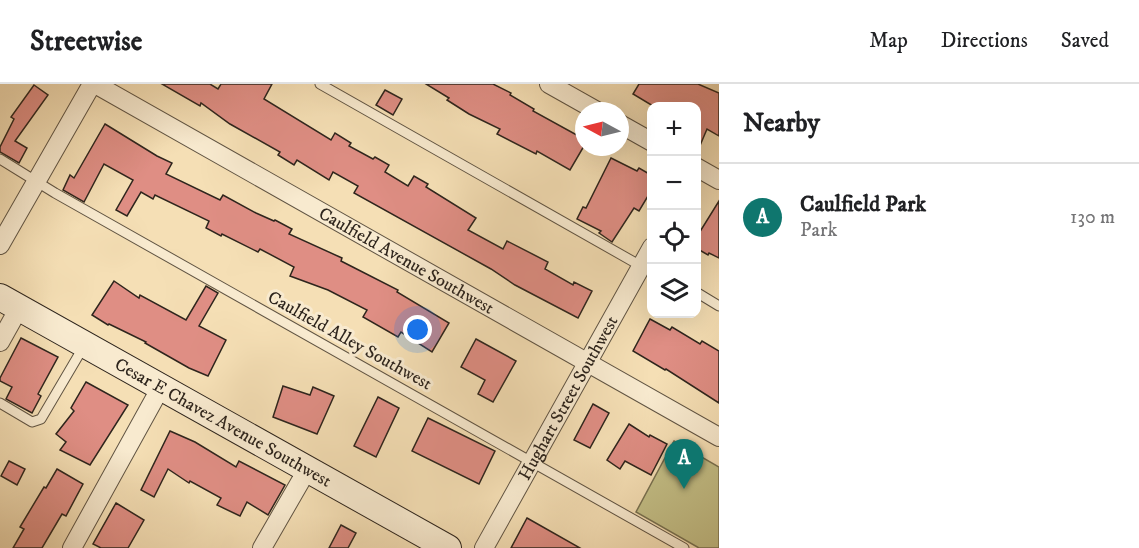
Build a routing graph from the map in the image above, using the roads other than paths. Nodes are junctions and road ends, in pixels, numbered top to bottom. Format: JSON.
{"nodes":[{"id":1,"x":93,"y":84,"type":"edge"},
{"id":2,"x":320,"y":84,"type":"edge"},
{"id":3,"x":549,"y":84,"type":"edge"},
{"id":4,"x":581,"y":102,"type":"edge"},
{"id":5,"x":629,"y":129,"type":"edge"},
{"id":6,"x":647,"y":140,"type":"edge"},
{"id":7,"x":0,"y":159,"type":"edge"},
{"id":8,"x":701,"y":170,"type":"edge"},
{"id":9,"x":719,"y":180,"type":"edge"},
{"id":10,"x":37,"y":181,"type":"junction"},
{"id":11,"x":0,"y":245,"type":"edge"},
{"id":12,"x":647,"y":260,"type":"edge"},
{"id":13,"x":701,"y":295,"type":"edge"},
{"id":14,"x":10,"y":302,"type":"edge"},
{"id":15,"x":719,"y":306,"type":"edge"},
{"id":16,"x":0,"y":342,"type":"edge"},
{"id":17,"x":85,"y":344,"type":"junction"},
{"id":18,"x":587,"y":364,"type":"junction"},
{"id":19,"x":161,"y":387,"type":"junction"},
{"id":20,"x":0,"y":403,"type":"edge"},
{"id":21,"x":719,"y":437,"type":"edge"},
{"id":22,"x":533,"y":462,"type":"junction"},
{"id":23,"x":307,"y":470,"type":"junction"},
{"id":24,"x":72,"y":548,"type":"edge"},
{"id":25,"x":262,"y":548,"type":"edge"},
{"id":26,"x":448,"y":548,"type":"edge"},
{"id":27,"x":484,"y":548,"type":"edge"},
{"id":28,"x":684,"y":548,"type":"edge"}],
"edges":[{"from":1,"to":10,"type":"street"},
{"from":1,"to":18,"type":"street","name":"Caulfield Avenue Southwest"},
{"from":2,"to":12,"type":"lane"},
{"from":3,"to":4,"type":"street"},
{"from":5,"to":6,"type":"street"},
{"from":7,"to":10,"type":"lane","name":"Caulfield Alley Southwest"},
{"from":8,"to":9,"type":"street"},
{"from":10,"to":11,"type":"street"},
{"from":10,"to":22,"type":"lane","name":"Caulfield Alley Southwest"},
{"from":12,"to":18,"type":"street","name":"Hughart Street Southwest"},
{"from":13,"to":15,"type":"lane"},
{"from":14,"to":16,"type":"street"},
{"from":14,"to":17,"type":"main road","name":"Cesar E Chavez Avenue Southwest"},
{"from":17,"to":19,"type":"main road","name":"Cesar E Chavez Avenue Southwest"},
{"from":17,"to":20,"type":"lane"},
{"from":18,"to":21,"type":"street","name":"Caulfield Avenue Southwest"},
{"from":18,"to":22,"type":"street","name":"Hughart Street Southwest"},
{"from":19,"to":23,"type":"main road","name":"Cesar E Chavez Avenue Southwest"},
{"from":19,"to":24,"type":"street"},
{"from":22,"to":27,"type":"street","name":"Hughart Street Southwest"},
{"from":22,"to":28,"type":"lane","name":"Caulfield Alley Southwest"},
{"from":23,"to":25,"type":"street"},
{"from":23,"to":26,"type":"main road","name":"Cesar E Chavez Avenue Southwest"}]}
